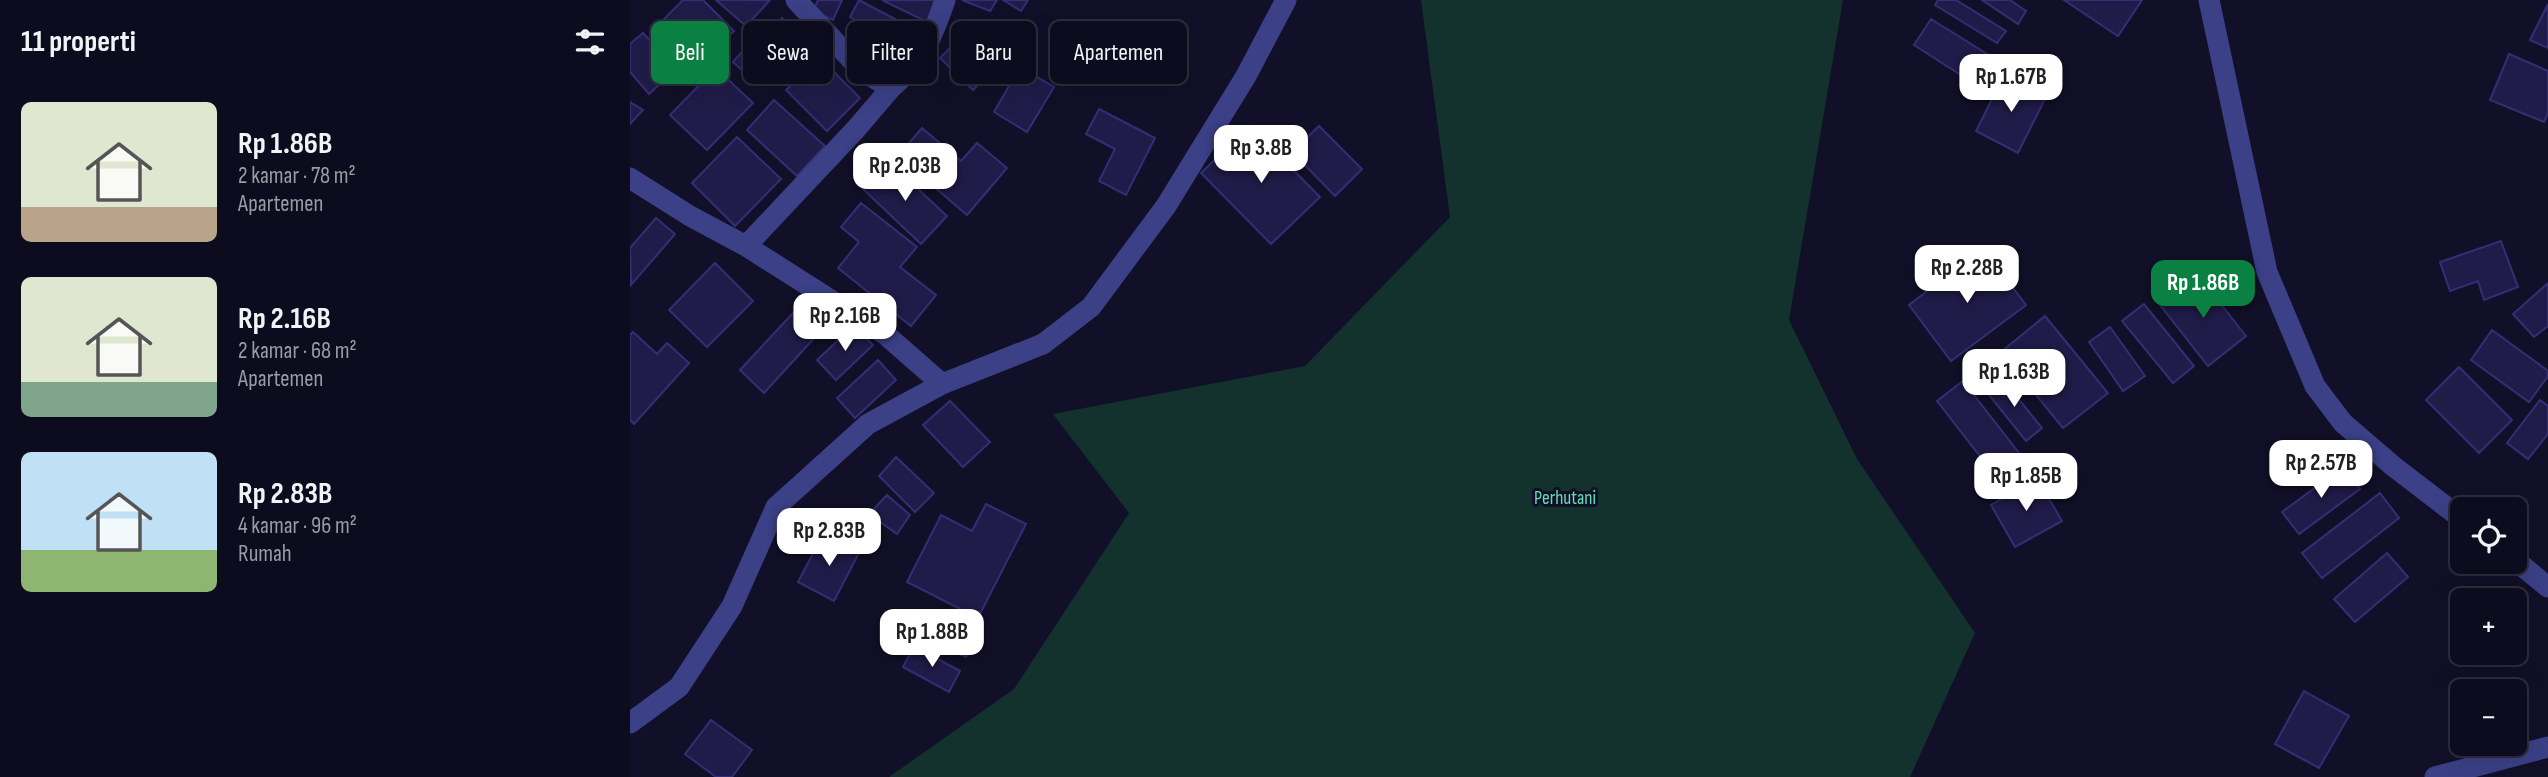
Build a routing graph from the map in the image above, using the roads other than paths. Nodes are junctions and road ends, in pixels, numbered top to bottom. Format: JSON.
{"nodes":[{"id":1,"x":796,"y":0,"type":"edge"},
{"id":2,"x":945,"y":0,"type":"edge"},
{"id":3,"x":1286,"y":0,"type":"edge"},
{"id":4,"x":2209,"y":0,"type":"edge"},
{"id":5,"x":891,"y":88,"type":"junction"},
{"id":6,"x":630,"y":178,"type":"edge"},
{"id":7,"x":747,"y":246,"type":"junction"},
{"id":8,"x":942,"y":384,"type":"junction"},
{"id":9,"x":2450,"y":510,"type":"edge"},
{"id":10,"x":2527,"y":570,"type":"edge"},
{"id":11,"x":2548,"y":587,"type":"edge"},
{"id":12,"x":630,"y":723,"type":"edge"},
{"id":13,"x":2548,"y":747,"type":"edge"},
{"id":14,"x":2435,"y":777,"type":"edge"}],
"edges":[{"from":1,"to":5,"type":"street"},
{"from":2,"to":5,"type":"street"},
{"from":3,"to":8,"type":"street"},
{"from":4,"to":9,"type":"street"},
{"from":5,"to":7,"type":"street"},
{"from":6,"to":7,"type":"street"},
{"from":7,"to":8,"type":"street"},
{"from":8,"to":12,"type":"street"},
{"from":10,"to":11,"type":"street"},
{"from":13,"to":14,"type":"street"}]}
